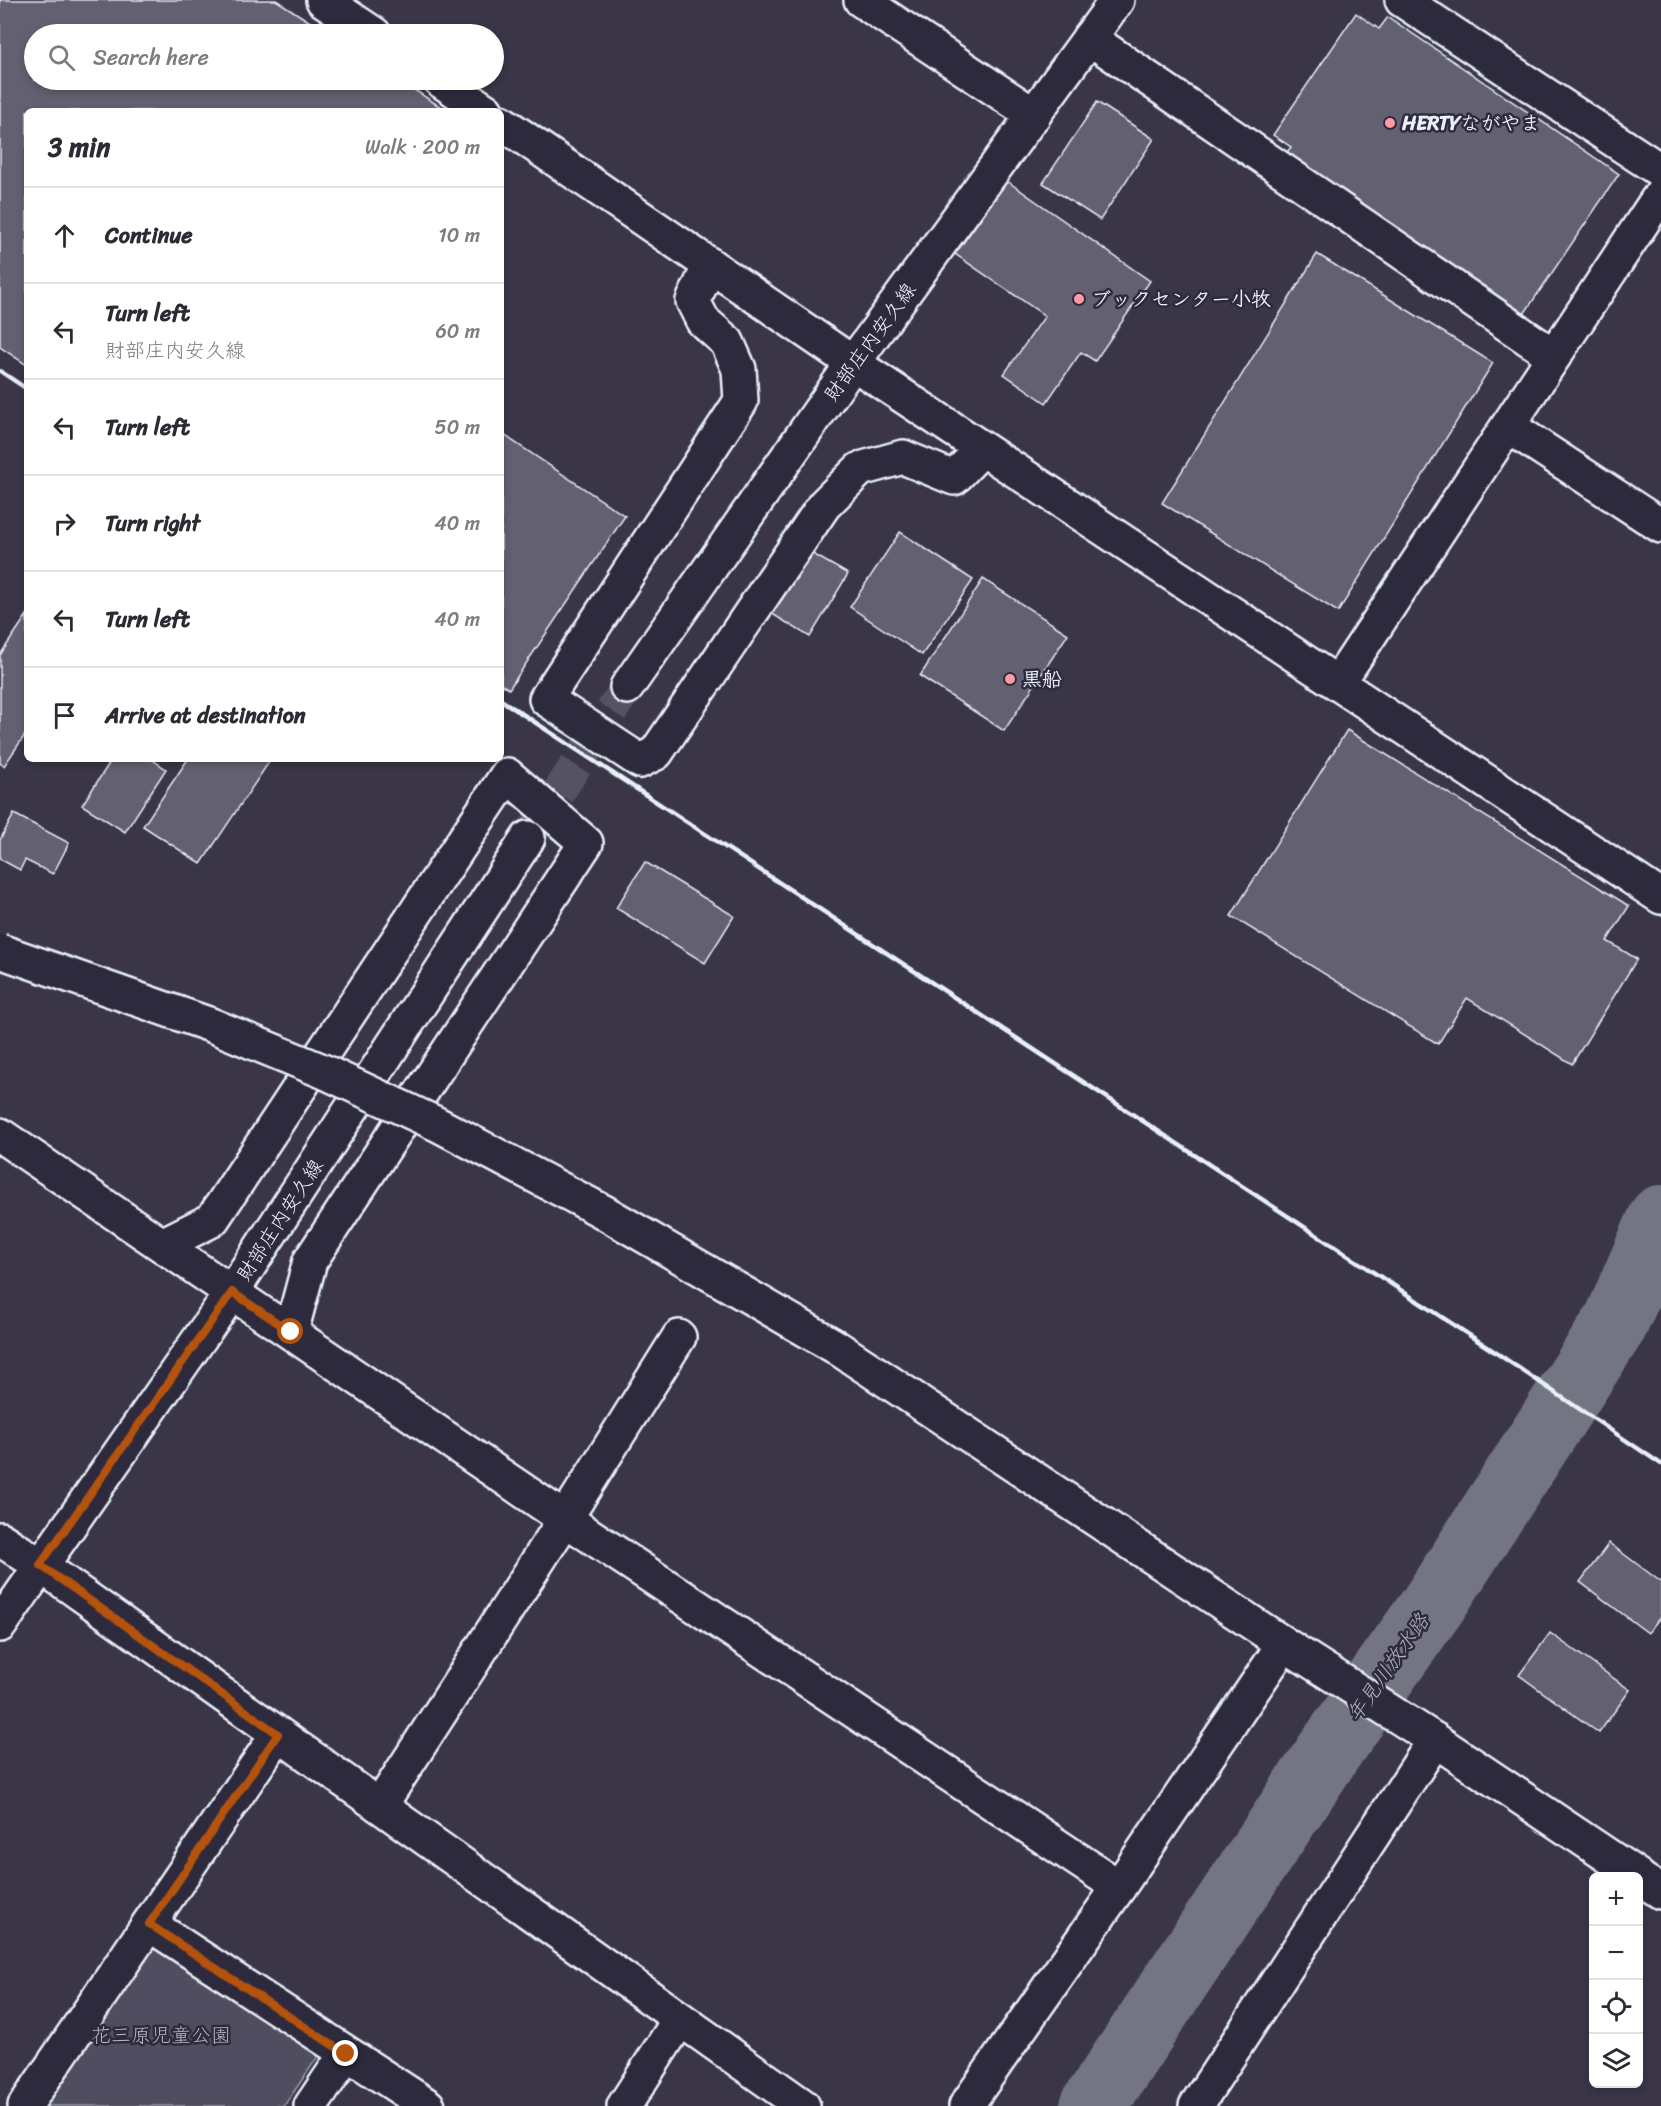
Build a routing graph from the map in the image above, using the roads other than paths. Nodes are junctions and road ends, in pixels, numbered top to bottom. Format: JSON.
{"nodes":[{"id":1,"x":861,"y":0,"type":"edge"},
{"id":2,"x":1116,"y":0,"type":"edge"},
{"id":3,"x":1401,"y":0,"type":"edge"},
{"id":4,"x":341,"y":5,"type":"edge"},
{"id":5,"x":363,"y":24,"type":"edge"},
{"id":6,"x":1089,"y":38,"type":"junction"},
{"id":7,"x":455,"y":90,"type":"edge"},
{"id":8,"x":482,"y":108,"type":"edge"},
{"id":9,"x":1034,"y":115,"type":"junction"},
{"id":10,"x":504,"y":124,"type":"edge"},
{"id":11,"x":1661,"y":171,"type":"edge"},
{"id":12,"x":1661,"y":194,"type":"edge"},
{"id":13,"x":710,"y":265,"type":"junction"},
{"id":14,"x":1554,"y":357,"type":"junction"},
{"id":15,"x":854,"y":363,"type":"junction"},
{"id":16,"x":1508,"y":426,"type":"junction"},
{"id":17,"x":982,"y":448,"type":"junction"},
{"id":18,"x":1661,"y":526,"type":"edge"},
{"id":19,"x":1338,"y":684,"type":"junction"},
{"id":20,"x":627,"y":687,"type":"tunnel mouth"},
{"id":21,"x":528,"y":838,"type":"tunnel mouth"},
{"id":22,"x":1661,"y":897,"type":"edge"},
{"id":23,"x":0,"y":951,"type":"edge"},
{"id":24,"x":0,"y":1134,"type":"edge"},
{"id":25,"x":162,"y":1245,"type":"junction"},
{"id":26,"x":232,"y":1292,"type":"junction"},
{"id":27,"x":291,"y":1332,"type":"junction"},
{"id":28,"x":679,"y":1337,"type":"dead end"},
{"id":29,"x":565,"y":1519,"type":"junction"},
{"id":30,"x":0,"y":1539,"type":"edge"},
{"id":31,"x":40,"y":1565,"type":"junction"},
{"id":32,"x":0,"y":1625,"type":"edge"},
{"id":33,"x":1296,"y":1651,"type":"junction"},
{"id":34,"x":278,"y":1734,"type":"junction"},
{"id":35,"x":1435,"y":1740,"type":"junction"},
{"id":36,"x":380,"y":1806,"type":"junction"},
{"id":37,"x":1631,"y":1872,"type":"edge"},
{"id":38,"x":1643,"y":1880,"type":"edge"},
{"id":39,"x":1119,"y":1887,"type":"junction"},
{"id":40,"x":1661,"y":1892,"type":"edge"},
{"id":41,"x":149,"y":1924,"type":"junction"},
{"id":42,"x":680,"y":2019,"type":"junction"},
{"id":43,"x":346,"y":2054,"type":"junction"},
{"id":44,"x":25,"y":2106,"type":"edge"},
{"id":45,"x":311,"y":2106,"type":"edge"},
{"id":46,"x":428,"y":2106,"type":"edge"},
{"id":47,"x":624,"y":2106,"type":"edge"},
{"id":48,"x":803,"y":2106,"type":"edge"},
{"id":49,"x":966,"y":2106,"type":"edge"},
{"id":50,"x":1196,"y":2106,"type":"edge"}],
"edges":[{"from":1,"to":9,"type":"street"},
{"from":2,"to":6,"type":"street","name":"財部庄内安久線"},
{"from":3,"to":11,"type":"street"},
{"from":4,"to":5,"type":"street"},
{"from":6,"to":9,"type":"street","name":"財部庄内安久線"},
{"from":6,"to":14,"type":"street"},
{"from":7,"to":8,"type":"street"},
{"from":9,"to":15,"type":"street","name":"財部庄内安久線"},
{"from":10,"to":13,"type":"street"},
{"from":12,"to":14,"type":"street"},
{"from":13,"to":15,"type":"street"},
{"from":13,"to":17,"type":"street"},
{"from":14,"to":16,"type":"street"},
{"from":15,"to":17,"type":"street"},
{"from":15,"to":20,"type":"street","name":"財部庄内安久線"},
{"from":16,"to":18,"type":"street"},
{"from":16,"to":19,"type":"street"},
{"from":17,"to":19,"type":"street"},
{"from":19,"to":22,"type":"street"},
{"from":21,"to":26,"type":"street","name":"財部庄内安久線"},
{"from":23,"to":33,"type":"street","bridge":true},
{"from":24,"to":25,"type":"street"},
{"from":25,"to":26,"type":"street"},
{"from":25,"to":27,"type":"street"},
{"from":26,"to":27,"type":"street"},
{"from":26,"to":31,"type":"street","name":"財部庄内安久線"},
{"from":27,"to":29,"type":"street"},
{"from":28,"to":29,"type":"street"},
{"from":29,"to":36,"type":"street"},
{"from":29,"to":39,"type":"street"},
{"from":30,"to":31,"type":"street"},
{"from":31,"to":32,"type":"street","name":"財部庄内安久線"},
{"from":31,"to":34,"type":"street"},
{"from":33,"to":35,"type":"street"},
{"from":33,"to":39,"type":"street"},
{"from":34,"to":36,"type":"street"},
{"from":34,"to":41,"type":"street"},
{"from":35,"to":37,"type":"street"},
{"from":35,"to":50,"type":"street"},
{"from":36,"to":42,"type":"street"},
{"from":38,"to":40,"type":"street"},
{"from":39,"to":49,"type":"street"},
{"from":41,"to":43,"type":"street"},
{"from":41,"to":44,"type":"street"},
{"from":42,"to":47,"type":"street"},
{"from":42,"to":48,"type":"street"},
{"from":43,"to":45,"type":"street"},
{"from":43,"to":46,"type":"street"}]}
